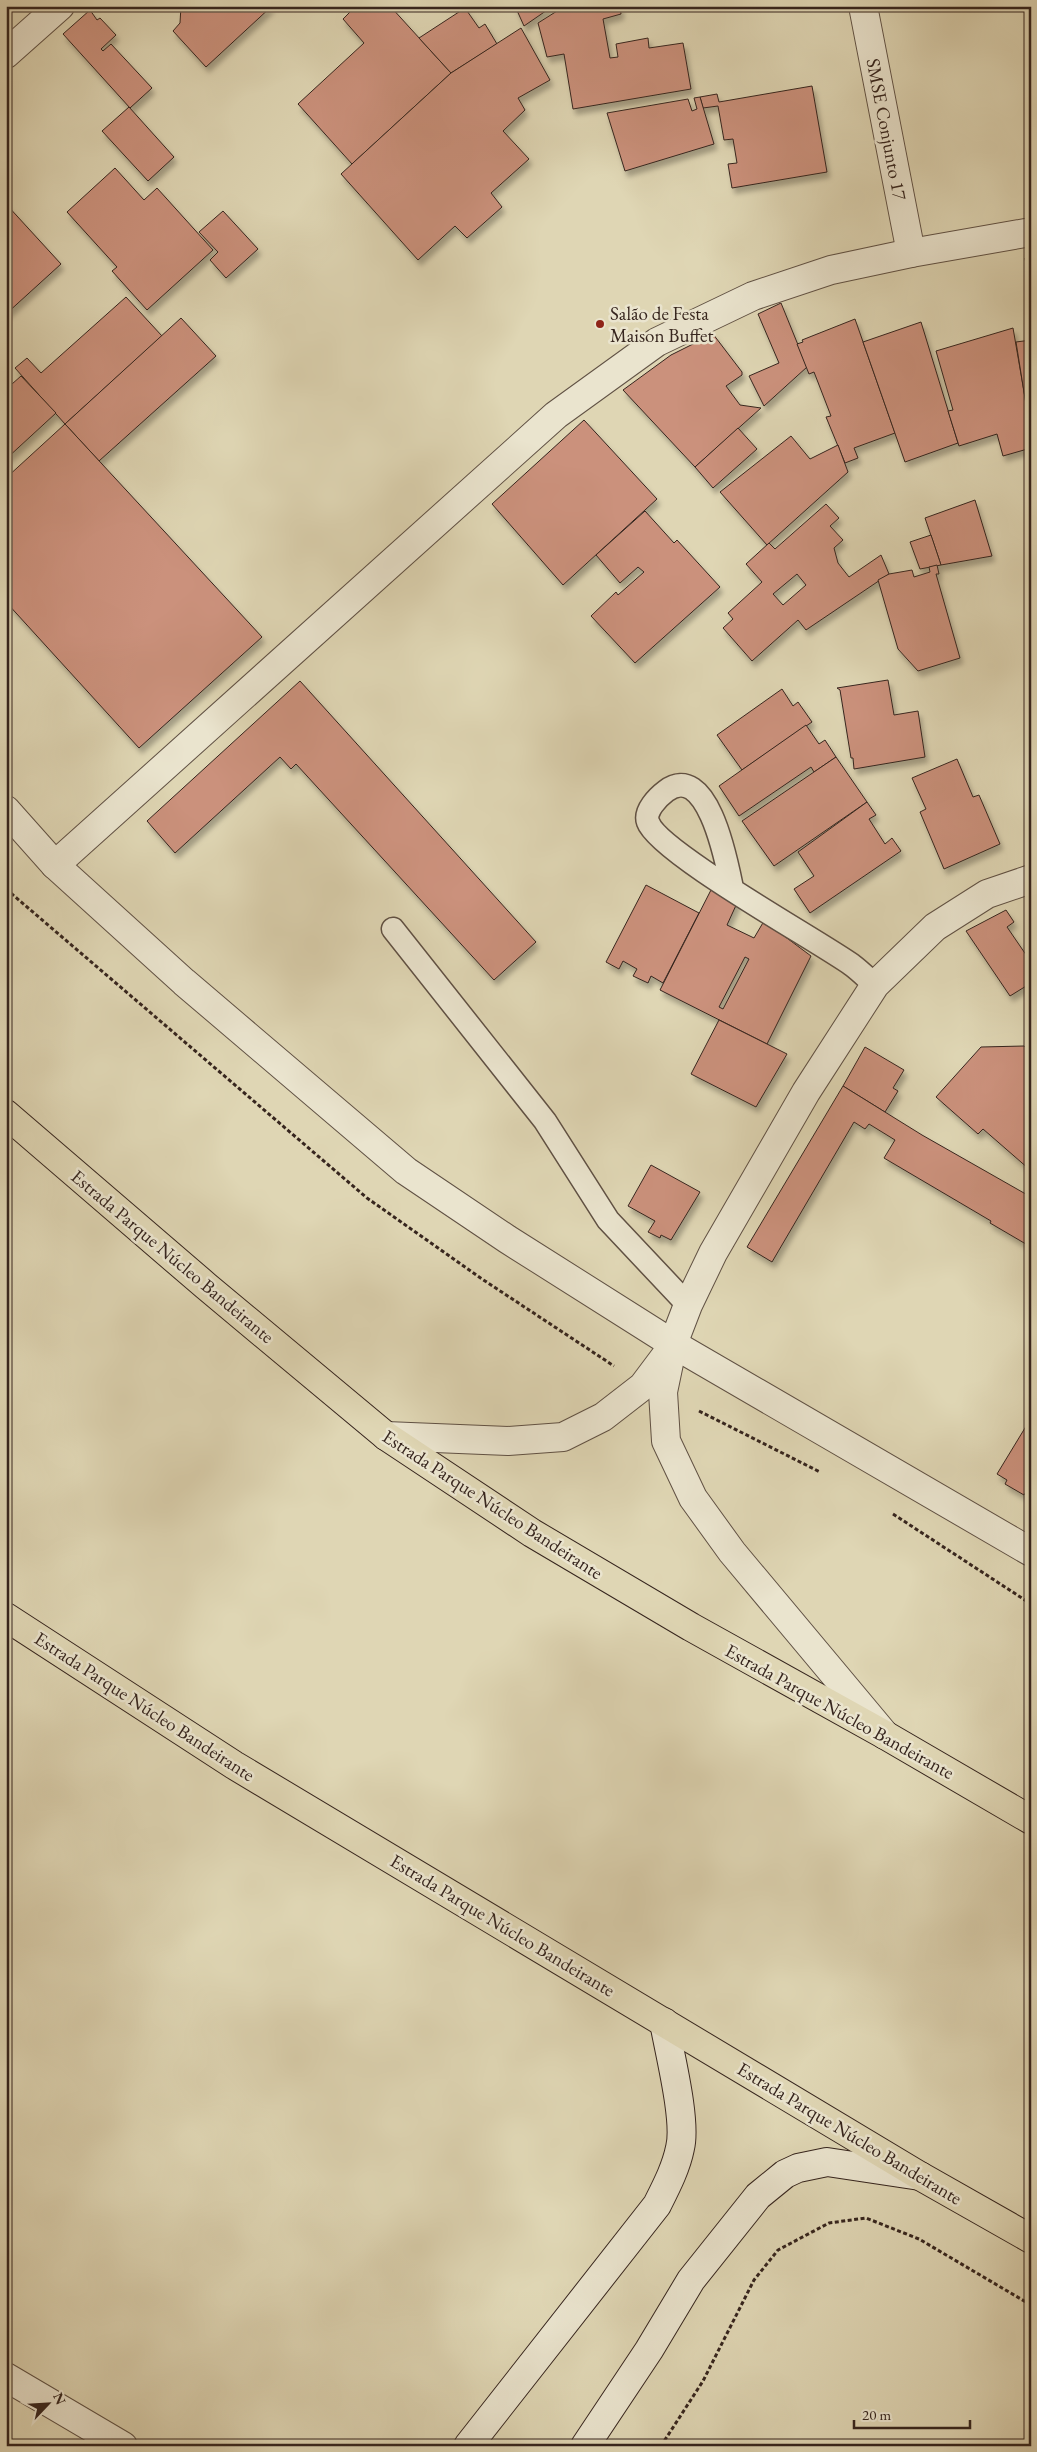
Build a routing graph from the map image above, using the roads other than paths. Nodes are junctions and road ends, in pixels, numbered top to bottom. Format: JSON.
{"nodes":[{"id":1,"x":60,"y":6,"type":"edge"},
{"id":2,"x":864,"y":6,"type":"edge"},
{"id":3,"x":6,"y":54,"type":"edge"},
{"id":4,"x":1031,"y":232,"type":"edge"},
{"id":5,"x":910,"y":253,"type":"junction"},
{"id":6,"x":6,"y":810,"type":"edge"},
{"id":7,"x":55,"y":865,"type":"junction"},
{"id":8,"x":1031,"y":879,"type":"edge"},
{"id":9,"x":732,"y":888,"type":"dead end"},
{"id":10,"x":393,"y":929,"type":"dead end"},
{"id":11,"x":875,"y":984,"type":"junction"},
{"id":12,"x":6,"y":1114,"type":"edge"},
{"id":13,"x":688,"y":1305,"type":"junction"},
{"id":14,"x":674,"y":1344,"type":"junction"},
{"id":15,"x":386,"y":1436,"type":"junction"},
{"id":16,"x":1031,"y":1552,"type":"edge"},
{"id":17,"x":6,"y":1617,"type":"edge"},
{"id":18,"x":885,"y":1735,"type":"junction"},
{"id":19,"x":1031,"y":1820,"type":"edge"},
{"id":20,"x":664,"y":2022,"type":"junction"},
{"id":21,"x":920,"y":2176,"type":"junction"},
{"id":22,"x":1031,"y":2239,"type":"edge"},
{"id":23,"x":6,"y":2376,"type":"edge"},
{"id":24,"x":123,"y":2446,"type":"edge"},
{"id":25,"x":468,"y":2446,"type":"edge"},
{"id":26,"x":585,"y":2446,"type":"edge"}],
"edges":[{"from":1,"to":3,"type":"street"},
{"from":2,"to":5,"type":"street","name":"SMSE Conjunto 17"},
{"from":4,"to":5,"type":"street"},
{"from":5,"to":7,"type":"street"},
{"from":6,"to":7,"type":"street"},
{"from":7,"to":14,"type":"street"},
{"from":8,"to":11,"type":"street"},
{"from":9,"to":11,"type":"lane"},
{"from":10,"to":13,"type":"lane"},
{"from":11,"to":13,"type":"street"},
{"from":12,"to":15,"type":"highway","name":"Estrada Parque Núcleo Bandeirante"},
{"from":13,"to":14,"type":"street"},
{"from":14,"to":15,"type":"street"},
{"from":14,"to":16,"type":"street"},
{"from":14,"to":18,"type":"street"},
{"from":15,"to":18,"type":"highway","name":"Estrada Parque Núcleo Bandeirante"},
{"from":17,"to":20,"type":"highway","name":"Estrada Parque Núcleo Bandeirante"},
{"from":18,"to":19,"type":"highway","name":"Estrada Parque Núcleo Bandeirante"},
{"from":20,"to":21,"type":"highway","name":"Estrada Parque Núcleo Bandeirante"},
{"from":20,"to":25,"type":"street"},
{"from":21,"to":22,"type":"highway","name":"Estrada Parque Núcleo Bandeirante"},
{"from":21,"to":26,"type":"street"},
{"from":23,"to":24,"type":"street"}]}
